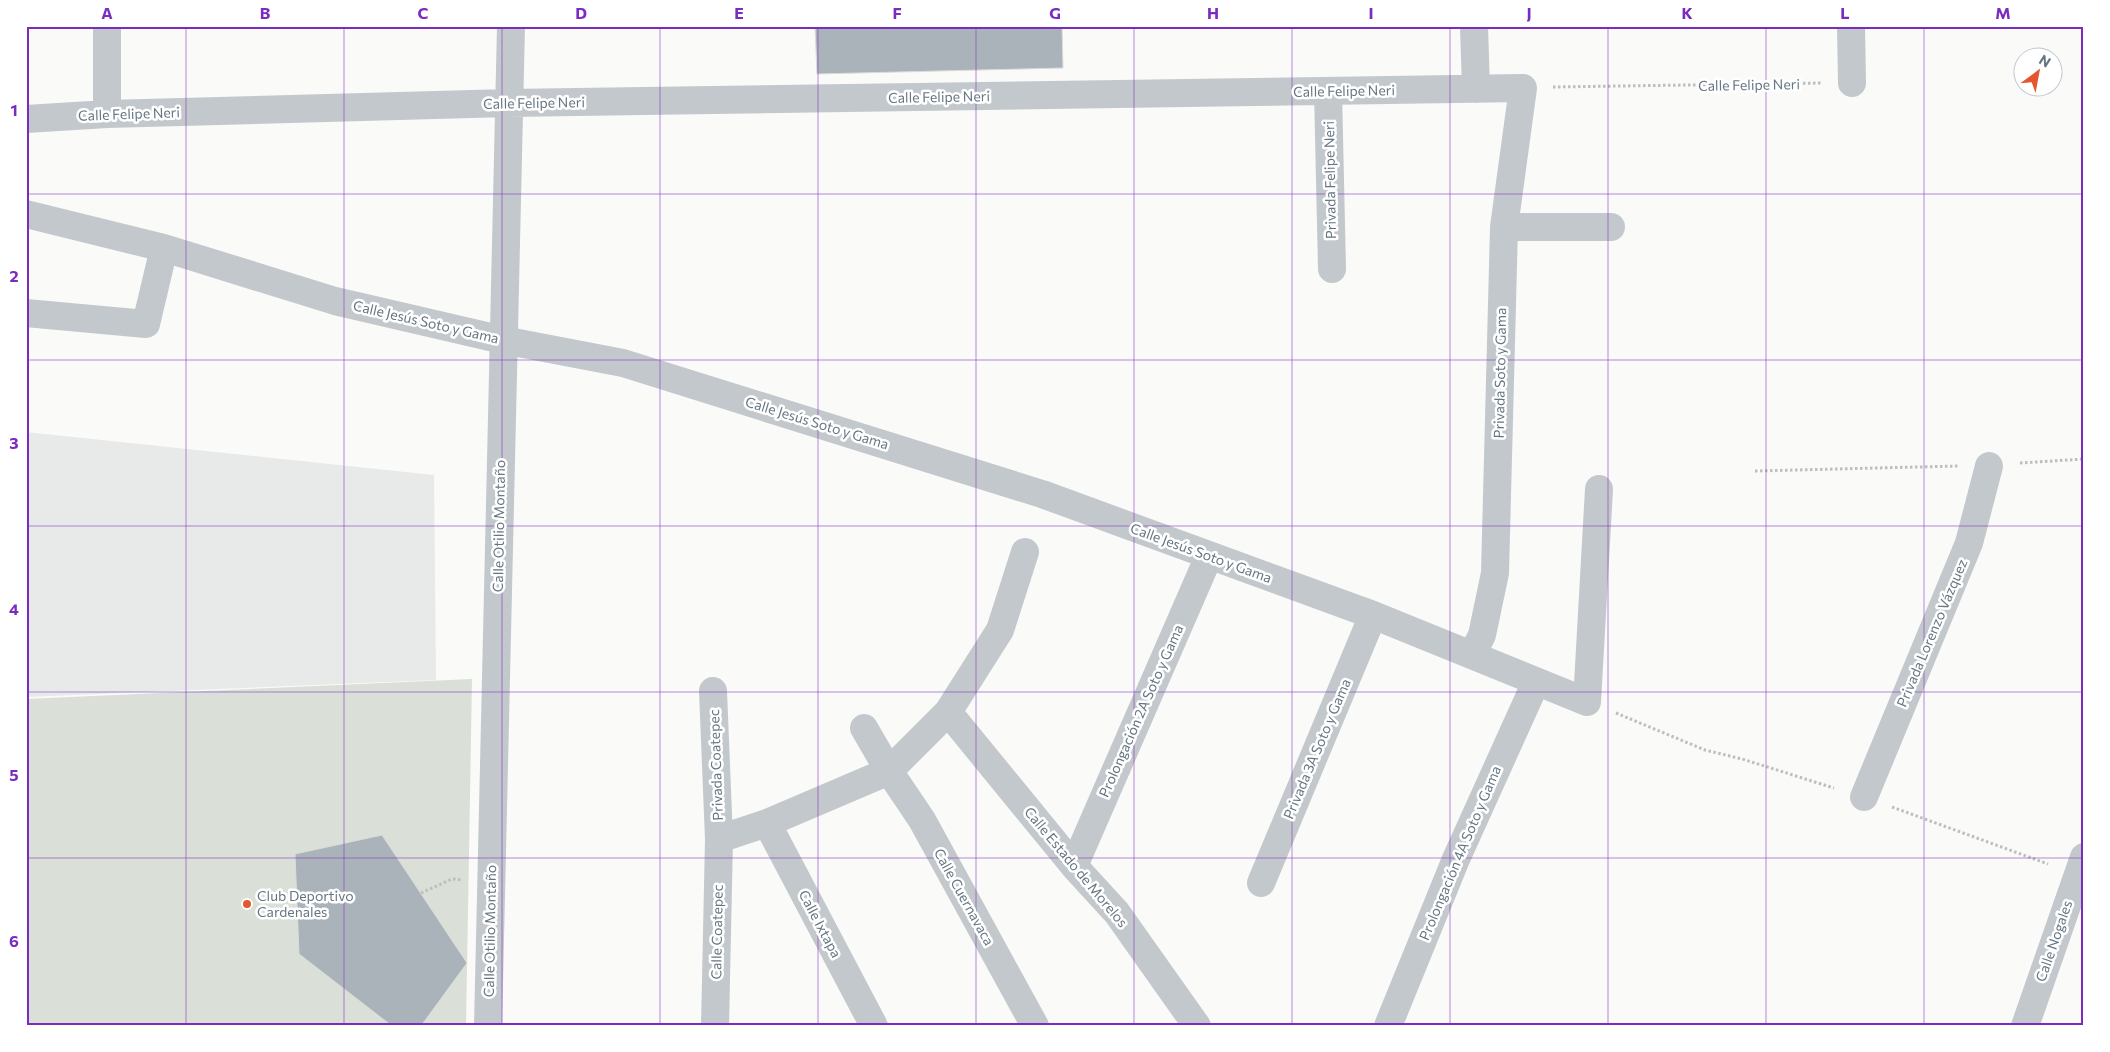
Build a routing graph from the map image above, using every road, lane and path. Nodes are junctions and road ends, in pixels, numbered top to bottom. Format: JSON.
{"nodes":[{"id":1,"x":107,"y":26,"type":"edge"},
{"id":2,"x":510,"y":26,"type":"edge"},
{"id":3,"x":1474,"y":26,"type":"edge"},
{"id":4,"x":1851,"y":26,"type":"edge"},
{"id":5,"x":1852,"y":83,"type":"joint"},
{"id":6,"x":1523,"y":88,"type":"junction"},
{"id":7,"x":1476,"y":89,"type":"junction"},
{"id":8,"x":1328,"y":91,"type":"junction"},
{"id":9,"x":508,"y":103,"type":"junction"},
{"id":10,"x":107,"y":114,"type":"junction"},
{"id":11,"x":26,"y":119,"type":"edge"},
{"id":12,"x":26,"y":214,"type":"edge"},
{"id":13,"x":1504,"y":227,"type":"junction"},
{"id":14,"x":1611,"y":228,"type":"dead end"},
{"id":15,"x":164,"y":248,"type":"junction"},
{"id":16,"x":1332,"y":269,"type":"dead end"},
{"id":17,"x":26,"y":313,"type":"edge"},
{"id":18,"x":503,"y":340,"type":"junction"},
{"id":19,"x":2084,"y":459,"type":"edge"},
{"id":20,"x":1989,"y":466,"type":"junction"},
{"id":21,"x":1755,"y":471,"type":"dead end"},
{"id":22,"x":1599,"y":488,"type":"dead end"},
{"id":23,"x":1025,"y":552,"type":"dead end"},
{"id":24,"x":1209,"y":556,"type":"junction"},
{"id":25,"x":1373,"y":615,"type":"junction"},
{"id":26,"x":1472,"y":655,"type":"junction"},
{"id":27,"x":1536,"y":682,"type":"junction"},
{"id":28,"x":713,"y":691,"type":"dead end"},
{"id":29,"x":1587,"y":702,"type":"junction"},
{"id":30,"x":948,"y":712,"type":"junction"},
{"id":31,"x":864,"y":728,"type":"dead end"},
{"id":32,"x":889,"y":771,"type":"junction"},
{"id":33,"x":1864,"y":797,"type":"junction"},
{"id":34,"x":767,"y":823,"type":"junction"},
{"id":35,"x":718,"y":839,"type":"junction"},
{"id":36,"x":1074,"y":866,"type":"junction"},
{"id":37,"x":2080,"y":866,"type":"edge"},
{"id":38,"x":1261,"y":883,"type":"dead end"},
{"id":39,"x":491,"y":884,"type":"junction"},
{"id":40,"x":421,"y":893,"type":"dead end"},
{"id":41,"x":488,"y":1026,"type":"edge"},
{"id":42,"x":715,"y":1026,"type":"edge"},
{"id":43,"x":874,"y":1026,"type":"edge"},
{"id":44,"x":1035,"y":1026,"type":"edge"},
{"id":45,"x":1197,"y":1026,"type":"edge"},
{"id":46,"x":1388,"y":1026,"type":"edge"},
{"id":47,"x":2025,"y":1026,"type":"edge"}],
"edges":[{"from":1,"to":10,"type":"street"},
{"from":2,"to":9,"type":"street","name":"Calle Otilio Montaño"},
{"from":3,"to":7,"type":"street"},
{"from":4,"to":5,"type":"street"},
{"from":5,"to":6,"type":"path","name":"Calle Felipe Neri"},
{"from":6,"to":7,"type":"street","name":"Calle Felipe Neri"},
{"from":6,"to":13,"type":"street","name":"Privada Soto y Gama"},
{"from":7,"to":8,"type":"street","name":"Calle Felipe Neri"},
{"from":8,"to":9,"type":"street","name":"Calle Felipe Neri"},
{"from":8,"to":16,"type":"street","name":"Privada Felipe Neri"},
{"from":9,"to":10,"type":"street","name":"Calle Felipe Neri"},
{"from":9,"to":18,"type":"street","name":"Calle Otilio Montaño"},
{"from":10,"to":11,"type":"street","name":"Calle Felipe Neri"},
{"from":12,"to":15,"type":"street","name":"Calle Jesús Soto y Gama"},
{"from":13,"to":14,"type":"street"},
{"from":13,"to":26,"type":"street","name":"Privada Soto y Gama"},
{"from":15,"to":17,"type":"street"},
{"from":15,"to":18,"type":"street","name":"Calle Jesús Soto y Gama"},
{"from":18,"to":24,"type":"street","name":"Calle Jesús Soto y Gama"},
{"from":18,"to":39,"type":"street","name":"Calle Otilio Montaño"},
{"from":19,"to":20,"type":"path"},
{"from":20,"to":21,"type":"path"},
{"from":20,"to":33,"type":"street","name":"Privada Lorenzo Vázquez"},
{"from":22,"to":29,"type":"street"},
{"from":23,"to":30,"type":"street"},
{"from":24,"to":25,"type":"street","name":"Calle Jesús Soto y Gama"},
{"from":24,"to":36,"type":"street","name":"Prolongación 2A Soto y Gama"},
{"from":25,"to":26,"type":"street","name":"Calle Jesús Soto y Gama"},
{"from":25,"to":38,"type":"street","name":"Privada 3A Soto y Gama"},
{"from":26,"to":27,"type":"street","name":"Calle Jesús Soto y Gama"},
{"from":27,"to":29,"type":"street","name":"Calle Jesús Soto y Gama"},
{"from":27,"to":46,"type":"street","name":"Prolongación 4A Soto y Gama"},
{"from":28,"to":35,"type":"street","name":"Privada Coatepec"},
{"from":29,"to":33,"type":"path"},
{"from":30,"to":32,"type":"street"},
{"from":30,"to":36,"type":"street","name":"Calle Estado de Morelos"},
{"from":31,"to":32,"type":"street","name":"Calle Cuernavaca"},
{"from":32,"to":34,"type":"street"},
{"from":32,"to":44,"type":"street","name":"Calle Cuernavaca"},
{"from":33,"to":37,"type":"path"},
{"from":34,"to":35,"type":"street"},
{"from":34,"to":43,"type":"street","name":"Calle Ixtapa"},
{"from":35,"to":42,"type":"street","name":"Calle Coatepec"},
{"from":36,"to":45,"type":"street","name":"Calle Estado de Morelos"},
{"from":37,"to":47,"type":"street","name":"Calle Nogales"},
{"from":39,"to":40,"type":"path"},
{"from":39,"to":41,"type":"street","name":"Calle Otilio Montaño"}]}
